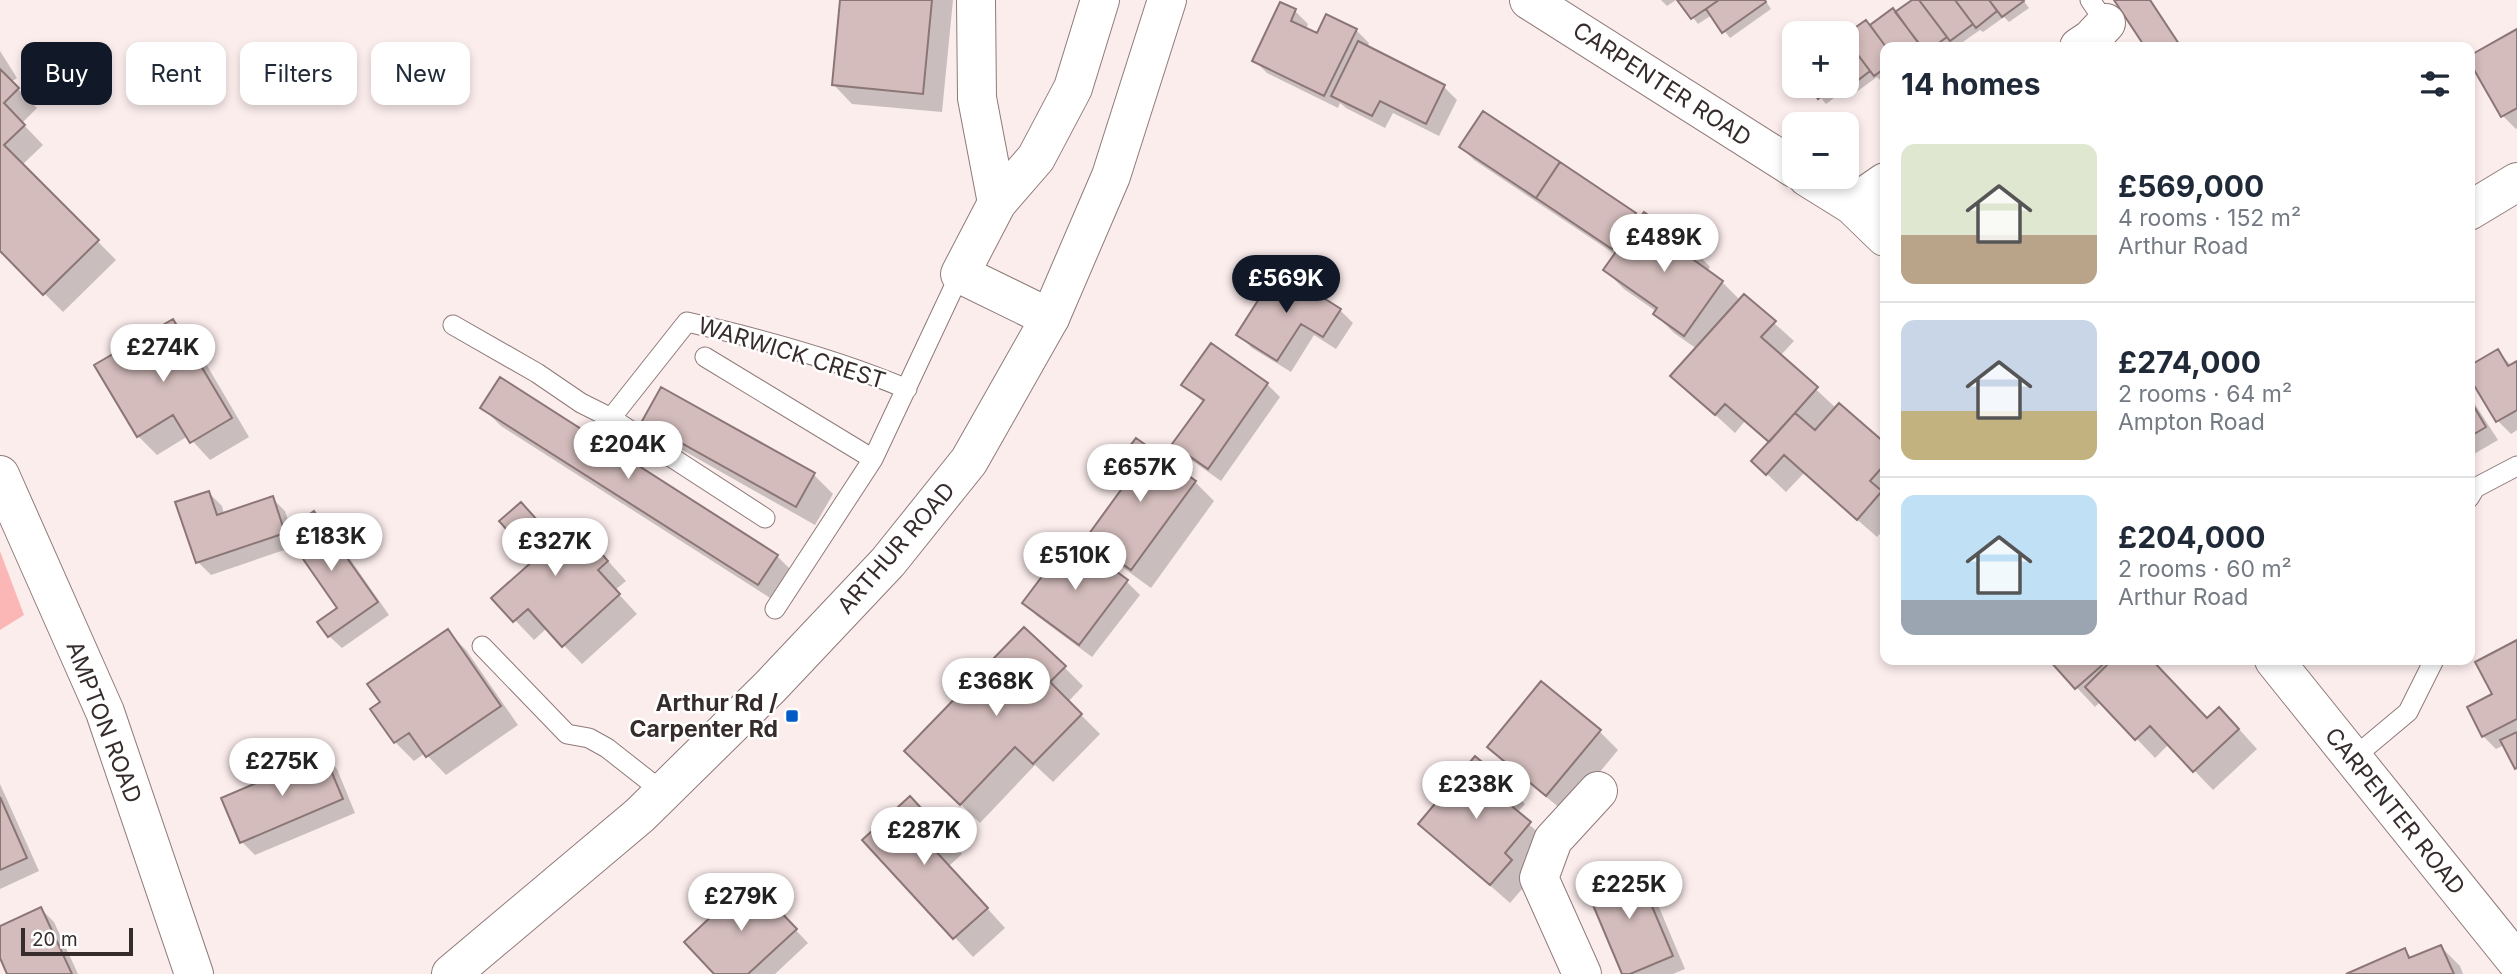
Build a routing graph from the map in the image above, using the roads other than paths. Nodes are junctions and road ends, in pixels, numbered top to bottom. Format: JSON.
{"nodes":[{"id":1,"x":976,"y":0,"type":"edge"},
{"id":2,"x":1100,"y":0,"type":"edge"},
{"id":3,"x":1167,"y":0,"type":"edge"},
{"id":4,"x":1530,"y":0,"type":"edge"},
{"id":5,"x":1782,"y":160,"type":"edge"},
{"id":6,"x":2517,"y":182,"type":"edge"},
{"id":7,"x":1880,"y":185,"type":"edge"},
{"id":8,"x":1826,"y":189,"type":"edge"},
{"id":9,"x":997,"y":204,"type":"junction"},
{"id":10,"x":1852,"y":205,"type":"junction"},
{"id":11,"x":2475,"y":207,"type":"edge"},
{"id":12,"x":1880,"y":232,"type":"edge"},
{"id":13,"x":960,"y":274,"type":"junction"},
{"id":14,"x":1049,"y":318,"type":"junction"},
{"id":15,"x":453,"y":325,"type":"dead end"},
{"id":16,"x":705,"y":357,"type":"dead end"},
{"id":17,"x":907,"y":389,"type":"junction"},
{"id":18,"x":611,"y":418,"type":"junction"},
{"id":19,"x":873,"y":459,"type":"junction"},
{"id":20,"x":2517,"y":466,"type":"edge"},
{"id":21,"x":1,"y":479,"type":"edge"},
{"id":22,"x":2475,"y":488,"type":"edge"},
{"id":23,"x":765,"y":518,"type":"dead end"},
{"id":24,"x":775,"y":609,"type":"dead end"},
{"id":25,"x":482,"y":646,"type":"dead end"},
{"id":26,"x":2278,"y":665,"type":"edge"},
{"id":27,"x":2432,"y":665,"type":"edge"},
{"id":28,"x":2353,"y":758,"type":"junction"},
{"id":29,"x":1598,"y":791,"type":"dead end"},
{"id":30,"x":663,"y":792,"type":"junction"},
{"id":31,"x":2517,"y":962,"type":"edge"},
{"id":32,"x":194,"y":974,"type":"edge"},
{"id":33,"x":452,"y":974,"type":"edge"},
{"id":34,"x":1582,"y":974,"type":"edge"}],
"edges":[{"from":1,"to":9,"type":"street"},
{"from":2,"to":9,"type":"street","name":"WARWICK CREST"},
{"from":3,"to":14,"type":"street","name":"ARTHUR ROAD"},
{"from":4,"to":5,"type":"street","name":"CARPENTER ROAD"},
{"from":6,"to":11,"type":"street"},
{"from":7,"to":10,"type":"street"},
{"from":8,"to":10,"type":"street"},
{"from":9,"to":13,"type":"street","name":"WARWICK CREST"},
{"from":10,"to":12,"type":"street"},
{"from":13,"to":14,"type":"street"},
{"from":13,"to":17,"type":"lane","name":"WARWICK CREST"},
{"from":14,"to":30,"type":"street","name":"ARTHUR ROAD"},
{"from":15,"to":18,"type":"lane"},
{"from":16,"to":19,"type":"lane"},
{"from":17,"to":18,"type":"lane","name":"WARWICK CREST"},
{"from":17,"to":19,"type":"lane","name":"WARWICK CREST"},
{"from":18,"to":23,"type":"lane"},
{"from":19,"to":24,"type":"lane","name":"WARWICK CREST"},
{"from":20,"to":22,"type":"lane"},
{"from":21,"to":32,"type":"street","name":"AMPTON ROAD"},
{"from":25,"to":30,"type":"lane"},
{"from":26,"to":28,"type":"street","name":"CARPENTER ROAD"},
{"from":27,"to":28,"type":"lane"},
{"from":28,"to":31,"type":"street","name":"CARPENTER ROAD"},
{"from":29,"to":34,"type":"street"},
{"from":30,"to":33,"type":"street","name":"ARTHUR ROAD"}]}
